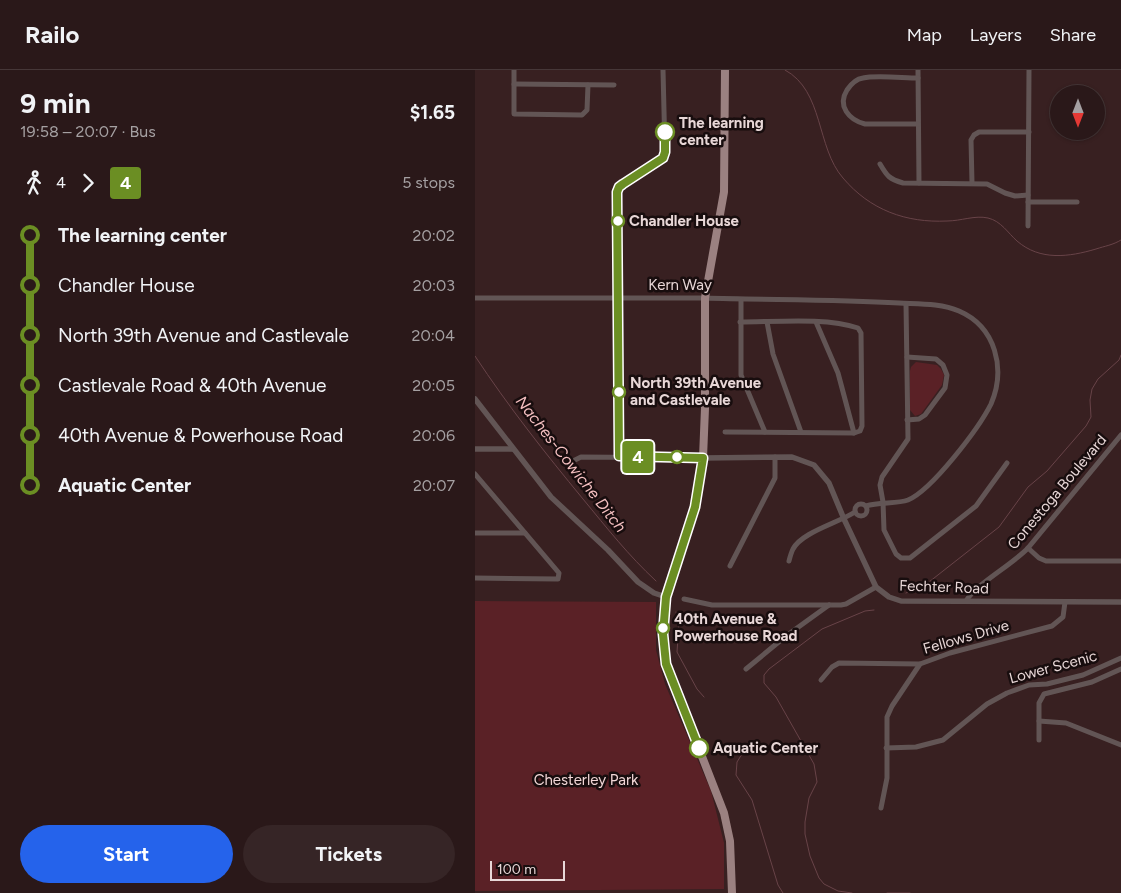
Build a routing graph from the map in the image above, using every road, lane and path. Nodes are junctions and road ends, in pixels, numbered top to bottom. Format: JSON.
{"nodes":[{"id":1,"x":514,"y":70,"type":"edge"},
{"id":2,"x":663,"y":70,"type":"edge"},
{"id":3,"x":725,"y":70,"type":"edge"},
{"id":4,"x":918,"y":70,"type":"edge"},
{"id":5,"x":1029,"y":70,"type":"edge"},
{"id":6,"x":918,"y":78,"type":"junction"},
{"id":7,"x":514,"y":84,"type":"junction"},
{"id":8,"x":587,"y":85,"type":"junction"},
{"id":9,"x":614,"y":85,"type":"dead end"},
{"id":10,"x":919,"y":124,"type":"junction"},
{"id":11,"x":1029,"y":132,"type":"junction"},
{"id":12,"x":879,"y":164,"type":"dead end"},
{"id":13,"x":919,"y":183,"type":"junction"},
{"id":14,"x":972,"y":183,"type":"junction"},
{"id":15,"x":1028,"y":195,"type":"junction"},
{"id":16,"x":1028,"y":202,"type":"junction"},
{"id":17,"x":1077,"y":202,"type":"dead end"},
{"id":18,"x":1028,"y":226,"type":"dead end"},
{"id":19,"x":475,"y":298,"type":"edge"},
{"id":20,"x":618,"y":298,"type":"junction"},
{"id":21,"x":705,"y":298,"type":"junction"},
{"id":22,"x":741,"y":300,"type":"junction"},
{"id":23,"x":906,"y":304,"type":"junction"},
{"id":24,"x":740,"y":322,"type":"junction"},
{"id":25,"x":767,"y":322,"type":"junction"},
{"id":26,"x":817,"y":322,"type":"junction"},
{"id":27,"x":907,"y":357,"type":"junction"},
{"id":28,"x":475,"y":399,"type":"edge"},
{"id":29,"x":907,"y":420,"type":"junction"},
{"id":30,"x":725,"y":432,"type":"dead end"},
{"id":31,"x":765,"y":432,"type":"junction"},
{"id":32,"x":801,"y":432,"type":"junction"},
{"id":33,"x":854,"y":433,"type":"junction"},
{"id":34,"x":1121,"y":435,"type":"edge"},
{"id":35,"x":475,"y":449,"type":"edge"},
{"id":36,"x":513,"y":449,"type":"junction"},
{"id":37,"x":619,"y":456,"type":"junction"},
{"id":38,"x":775,"y":457,"type":"junction"},
{"id":39,"x":703,"y":458,"type":"junction"},
{"id":40,"x":573,"y":461,"type":"dead end"},
{"id":41,"x":1007,"y":463,"type":"dead end"},
{"id":42,"x":475,"y":474,"type":"edge"},
{"id":43,"x":883,"y":502,"type":"junction"},
{"id":44,"x":866,"y":506,"type":"junction"},
{"id":45,"x":855,"y":512,"type":"junction"},
{"id":46,"x":844,"y":519,"type":"junction"},
{"id":47,"x":475,"y":533,"type":"edge"},
{"id":48,"x":525,"y":533,"type":"junction"},
{"id":49,"x":1028,"y":548,"type":"junction"},
{"id":50,"x":789,"y":561,"type":"dead end"},
{"id":51,"x":1121,"y":561,"type":"edge"},
{"id":52,"x":730,"y":566,"type":"dead end"},
{"id":53,"x":475,"y":578,"type":"edge"},
{"id":54,"x":876,"y":586,"type":"junction"},
{"id":55,"x":666,"y":597,"type":"junction"},
{"id":56,"x":684,"y":599,"type":"dead end"},
{"id":57,"x":966,"y":602,"type":"junction"},
{"id":58,"x":1065,"y":602,"type":"junction"},
{"id":59,"x":1121,"y":602,"type":"edge"},
{"id":60,"x":829,"y":605,"type":"junction"},
{"id":61,"x":1121,"y":658,"type":"edge"},
{"id":62,"x":920,"y":664,"type":"junction"},
{"id":63,"x":746,"y":669,"type":"dead end"},
{"id":64,"x":1121,"y":669,"type":"edge"},
{"id":65,"x":821,"y":680,"type":"dead end"},
{"id":66,"x":1039,"y":721,"type":"junction"},
{"id":67,"x":1039,"y":740,"type":"dead end"},
{"id":68,"x":1121,"y":745,"type":"edge"},
{"id":69,"x":886,"y":748,"type":"junction"},
{"id":70,"x":881,"y":808,"type":"dead end"},
{"id":71,"x":732,"y":893,"type":"edge"}],
"edges":[{"from":1,"to":7,"type":"street"},
{"from":2,"to":20,"type":"street"},
{"from":3,"to":21,"type":"main road"},
{"from":4,"to":6,"type":"street"},
{"from":5,"to":11,"type":"street"},
{"from":6,"to":10,"type":"street"},
{"from":6,"to":10,"type":"street"},
{"from":7,"to":8,"type":"street"},
{"from":7,"to":8,"type":"street"},
{"from":8,"to":9,"type":"street"},
{"from":10,"to":13,"type":"street"},
{"from":11,"to":14,"type":"street"},
{"from":11,"to":15,"type":"street"},
{"from":12,"to":13,"type":"street"},
{"from":13,"to":14,"type":"street"},
{"from":14,"to":15,"type":"street"},
{"from":15,"to":16,"type":"street"},
{"from":16,"to":17,"type":"street"},
{"from":16,"to":18,"type":"street"},
{"from":19,"to":20,"type":"street","name":"Kern Way"},
{"from":20,"to":21,"type":"street","name":"Kern Way"},
{"from":20,"to":37,"type":"street"},
{"from":21,"to":22,"type":"street","name":"Kern Way"},
{"from":21,"to":39,"type":"main road"},
{"from":22,"to":23,"type":"street","name":"Kern Way"},
{"from":22,"to":24,"type":"street"},
{"from":23,"to":27,"type":"street"},
{"from":23,"to":43,"type":"street","name":"Kern Way"},
{"from":24,"to":25,"type":"street"},
{"from":24,"to":31,"type":"street"},
{"from":25,"to":26,"type":"street"},
{"from":25,"to":32,"type":"street"},
{"from":26,"to":33,"type":"street"},
{"from":26,"to":33,"type":"street"},
{"from":27,"to":29,"type":"street"},
{"from":27,"to":29,"type":"street"},
{"from":28,"to":36,"type":"street"},
{"from":29,"to":43,"type":"street"},
{"from":30,"to":31,"type":"street"},
{"from":31,"to":32,"type":"street"},
{"from":32,"to":33,"type":"street"},
{"from":34,"to":49,"type":"street","name":"Conestoga Boulevard"},
{"from":35,"to":36,"type":"street"},
{"from":36,"to":55,"type":"street"},
{"from":37,"to":39,"type":"street"},
{"from":37,"to":40,"type":"street"},
{"from":38,"to":39,"type":"street"},
{"from":38,"to":46,"type":"street"},
{"from":38,"to":52,"type":"street"},
{"from":39,"to":55,"type":"main road"},
{"from":41,"to":43,"type":"street"},
{"from":42,"to":48,"type":"street"},
{"from":43,"to":44,"type":"street","name":"Kern Way"},
{"from":44,"to":45,"type":"street"},
{"from":44,"to":45,"type":"street"},
{"from":45,"to":46,"type":"street"},
{"from":46,"to":50,"type":"street"},
{"from":46,"to":54,"type":"street"},
{"from":47,"to":48,"type":"street"},
{"from":48,"to":53,"type":"street"},
{"from":49,"to":51,"type":"street"},
{"from":49,"to":57,"type":"street","name":"Conestoga Boulevard"},
{"from":54,"to":57,"type":"street","name":"Fechter Road"},
{"from":54,"to":60,"type":"street"},
{"from":55,"to":71,"type":"main road"},
{"from":56,"to":60,"type":"street"},
{"from":57,"to":58,"type":"street","name":"Fechter Road"},
{"from":58,"to":59,"type":"street","name":"Fechter Road"},
{"from":58,"to":62,"type":"street","name":"Fellows Drive"},
{"from":60,"to":63,"type":"street"},
{"from":61,"to":69,"type":"street","name":"Lower Scenic"},
{"from":62,"to":65,"type":"street"},
{"from":62,"to":69,"type":"street","name":"Fellows Drive"},
{"from":64,"to":66,"type":"street"},
{"from":66,"to":67,"type":"street"},
{"from":66,"to":68,"type":"street"},
{"from":69,"to":70,"type":"street","name":"Fellows Drive"}]}
